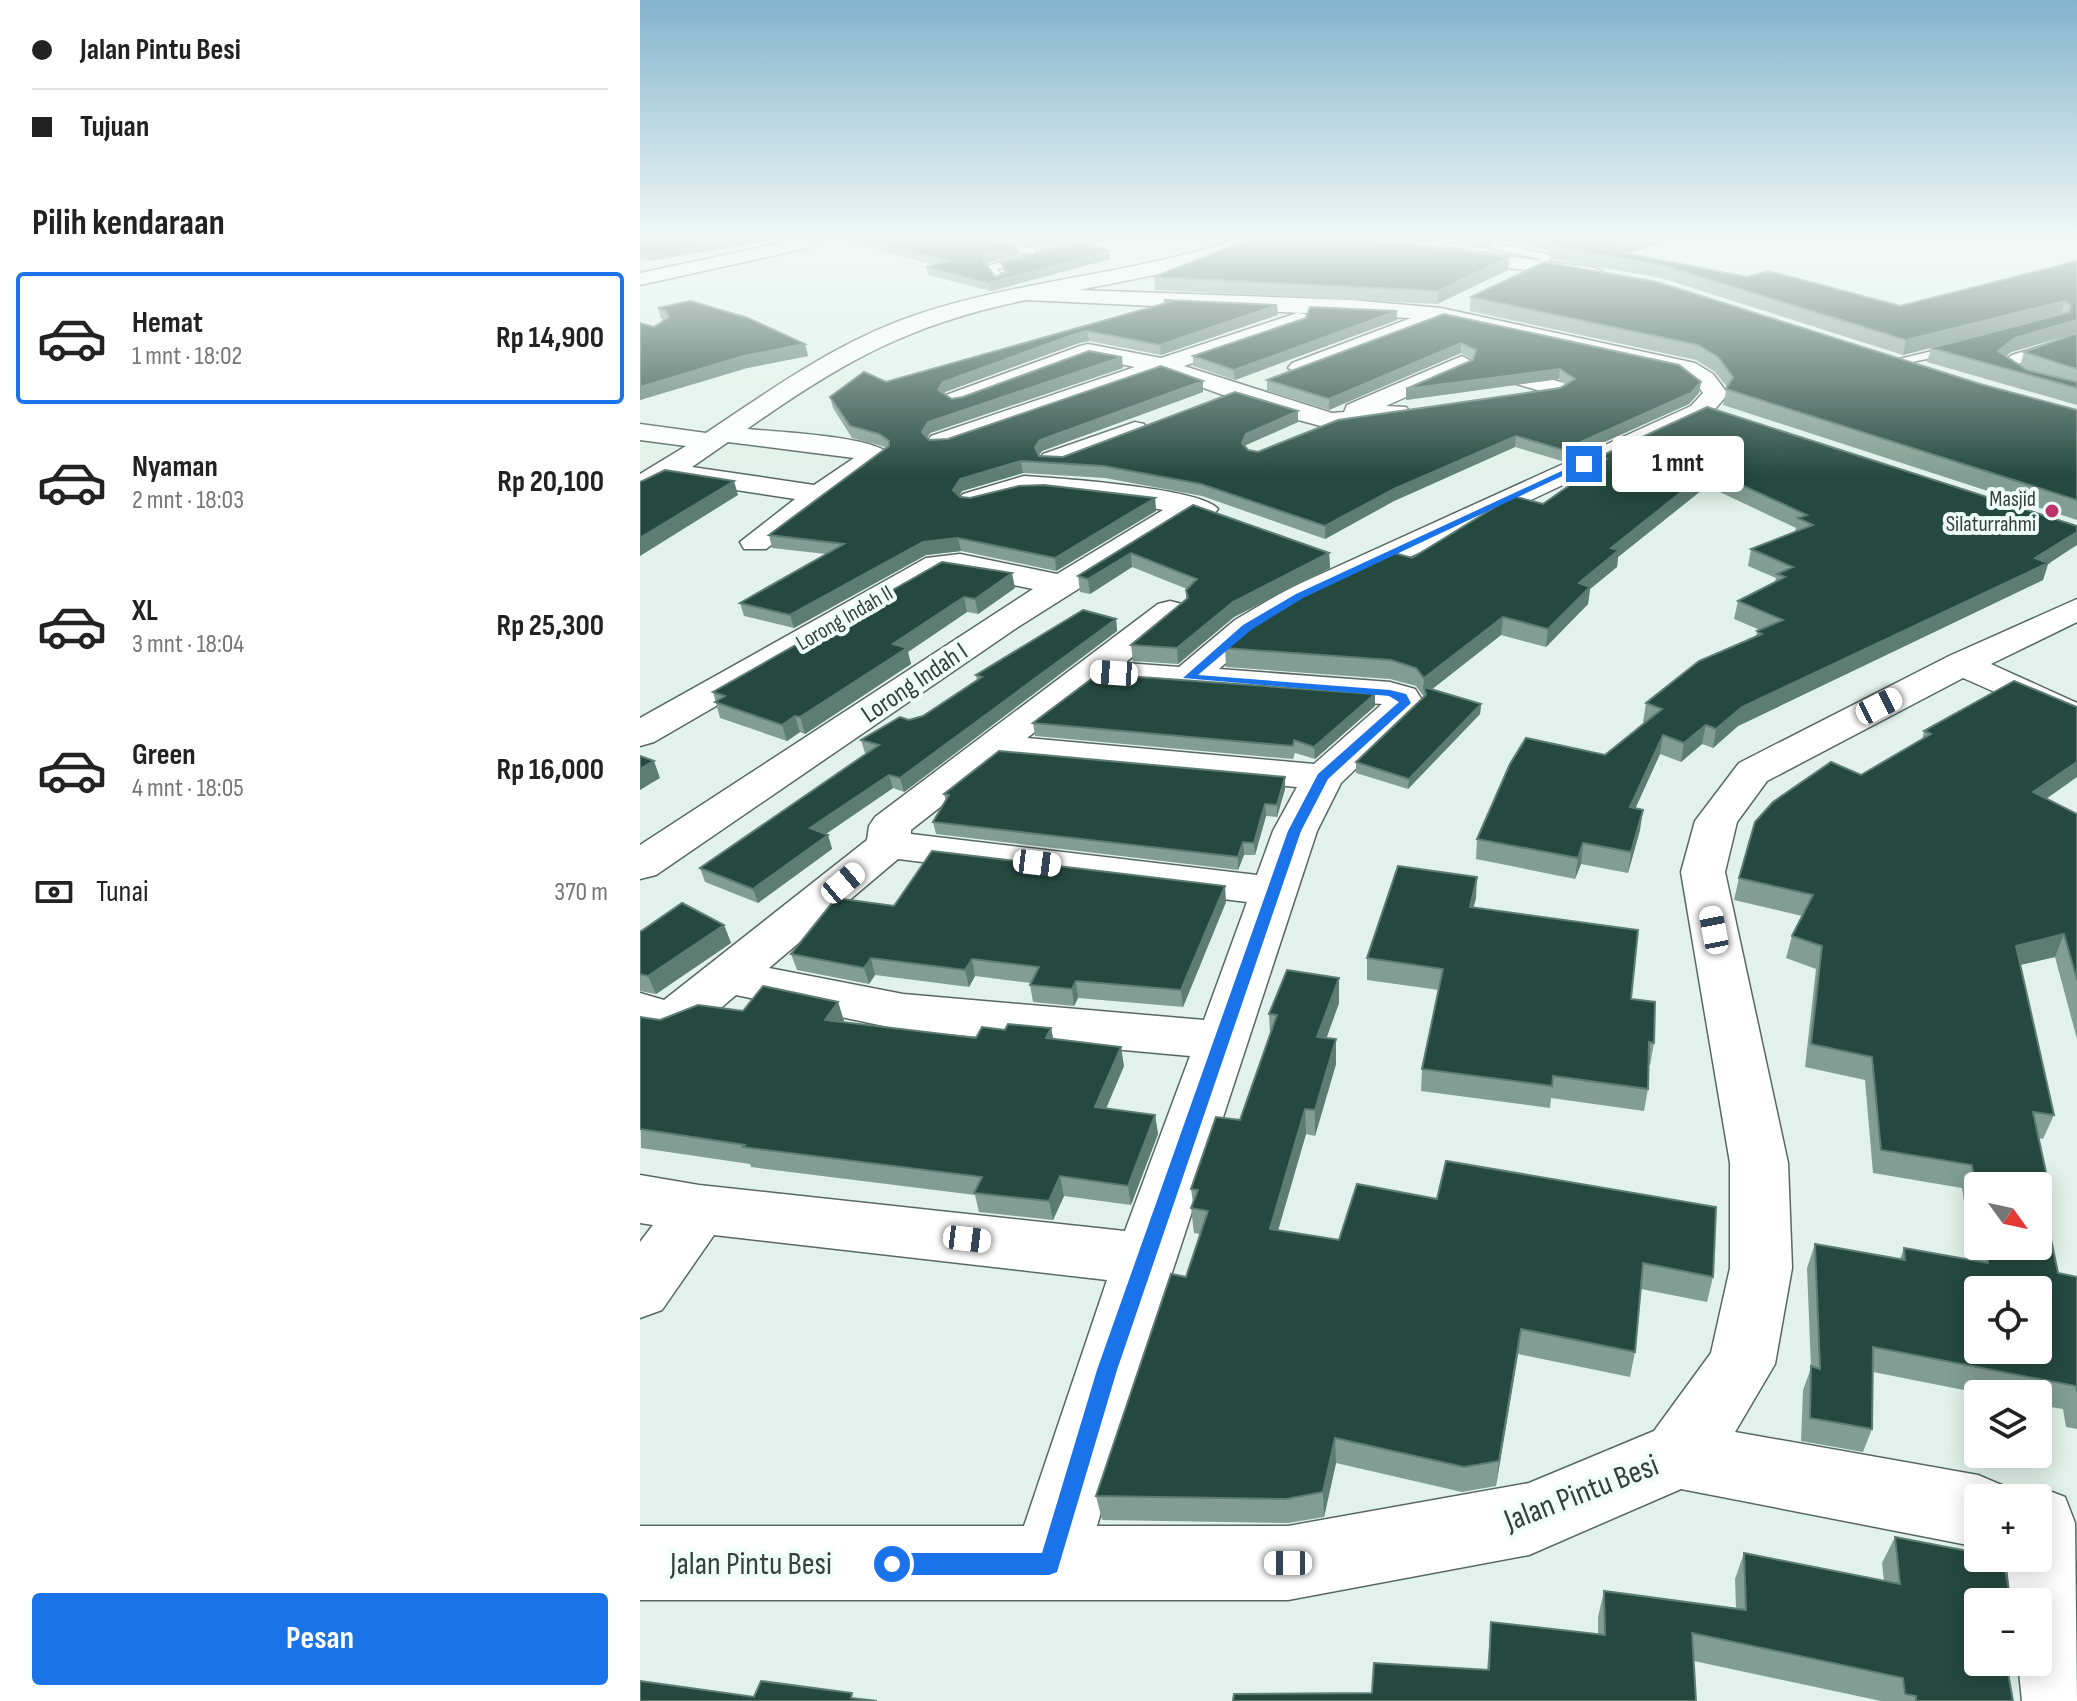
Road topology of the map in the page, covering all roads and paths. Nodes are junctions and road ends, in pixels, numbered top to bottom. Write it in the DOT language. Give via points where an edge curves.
graph roads {
  1 [pos="930,317"];
  2 [pos="1432,317"];
  3 [pos="1456,317"];
  4 [pos="1297,319"];
  5 [pos="1176,335"];
  6 [pos="2077,339"];
  7 [pos="1375,340"];
  8 [pos="1221,345"];
  9 [pos="1973,345"];
  10 [pos="1885,359"];
  11 [pos="1462,363"];
  12 [pos="1160,365"];
  13 [pos="1932,375"];
  14 [pos="1237,393"];
  15 [pos="2077,393"];
  16 [pos="1506,398"];
  17 [pos="1195,408"];
  18 [pos="1427,409"];
  19 [pos="1702,409"];
  20 [pos="1009,417"];
  21 [pos="1732,419"];
  22 [pos="1332,421"];
  23 [pos="1152,424"];
  24 [pos="640,432"];
  25 [pos="717,438"];
  26 [pos="1288,440"];
  27 [pos="940,442"];
  28 [pos="1053,460"];
  29 [pos="667,472"];
  30 [pos="640,486"];
  31 [pos="817,496"];
  32 [pos="973,500"];
  33 [pos="1191,505"];
  34 [pos="1233,520"];
  35 [pos="755,542"];
  36 [pos="1329,554"];
  37 [pos="1368,567"];
  38 [pos="1063,585"];
  39 [pos="2077,609"];
  40 [pos="1170,611"];
  41 [pos="1962,664"];
  42 [pos="1090,671"];
  43 [pos="1188,678"];
  44 [pos="2077,717"];
  45 [pos="640,734"];
  46 [pos="990,747"];
  47 [pos="1323,777"];
  48 [pos="889,845"];
  49 [pos="640,865"];
  50 [pos="1274,891"];
  51 [pos="729,977"];
  52 [pos="640,1011"];
  53 [pos="1224,1040"];
  54 [pos="640,1199"];
  55 [pos="699,1209"];
  56 [pos="1146,1259"];
  57 [pos="640,1291"];
  58 [pos="1679,1455"];
  59 [pos="1964,1507"];
  60 [pos="640,1563"];
  61 [pos="1049,1564"];
  62 [pos="2041,1572"];
  63 [pos="2062,1701"];
  1 -- 25 [label="main road" via="876,337"];
  2 -- 7 [label="main road"];
  3 -- 19 [label="main road" via="1687,368 1716,394"];
  4 -- 8 [label="main road"];
  5 -- 8 [label="main road"];
  6 -- 15 [label="lane" via="2003,366 2021,382"];
  7 -- 11 [label="main road"];
  7 -- 14 [label="main road"];
  8 -- 12 [label="main road"];
  9 -- 10 [label="lane"];
  10 -- 13 [label="main road"];
  11 -- 16 [label="main road" via="1559,389"];
  11 -- 22 [label="main road"];
  12 -- 14 [label="main road"];
  12 -- 20 [label="main road"];
  12 -- 20 [label="main road" via="1088,351 955,400"];
  14 -- 17 [label="main road"];
  14 -- 22 [label="main road"];
  18 -- 22 [label="main road"];
  19 -- 21 [label="main road"];
  19 -- 37 [label="main road"];
  20 -- 27 [label="main road"];
  22 -- 26 [label="main road"];
  23 -- 28 [label="main road"];
  24 -- 25 [label="main road"];
  25 -- 29 [label="main road"];
  25 -- 31 [label="main road" via="876,455"];
  29 -- 30 [label="main road"];
  29 -- 31 [label="main road"];
  31 -- 35 [label="main road"];
  32 -- 33 [label="main road" via="1024,485 1105,490"];
  33 -- 34 [label="main road"];
  33 -- 38 [label="main road, Lorong Indah I"];
  36 -- 37 [label="main road"];
  37 -- 43 [label="main road" via="1275,610"];
  38 -- 45 [label="main road, Lorong Indah II" via="960,564 937,565"];
  38 -- 49 [label="main road, Lorong Indah I"];
  39 -- 41 [label="main road, Jalan Pintu Besi"];
  40 -- 42 [label="main road"];
  41 -- 44 [label="main road"];
  41 -- 58 [label="main road, Jalan Pintu Besi" via="1753,772 1716,821 1703,872 1759,1163 1761,1268 1742,1364"];
  42 -- 43 [label="main road"];
  42 -- 46 [label="main road"];
  43 -- 47 [label="main road" via="1402,697 1405,703"];
  46 -- 47 [label="main road"];
  46 -- 48 [label="main road" via="890,826"];
  47 -- 50 [label="main road" via="1295,831"];
  48 -- 50 [label="main road"];
  48 -- 51 [label="main road"];
  50 -- 53 [label="main road"];
  51 -- 52 [label="main road" via="673,1019 662,1021"];
  51 -- 53 [label="main road" via="903,1012"];
  53 -- 56 [label="main road"];
  54 -- 55 [label="main road"];
  55 -- 56 [label="main road"];
  55 -- 57 [label="main road"];
  56 -- 61 [label="main road"];
  58 -- 59 [label="main road"];
  58 -- 61 [label="main road, Jalan Pintu Besi" via="1529,1519 1288,1563"];
  60 -- 61 [label="main road, Jalan Pintu Besi"];
  62 -- 63 [label="main road"];
}
